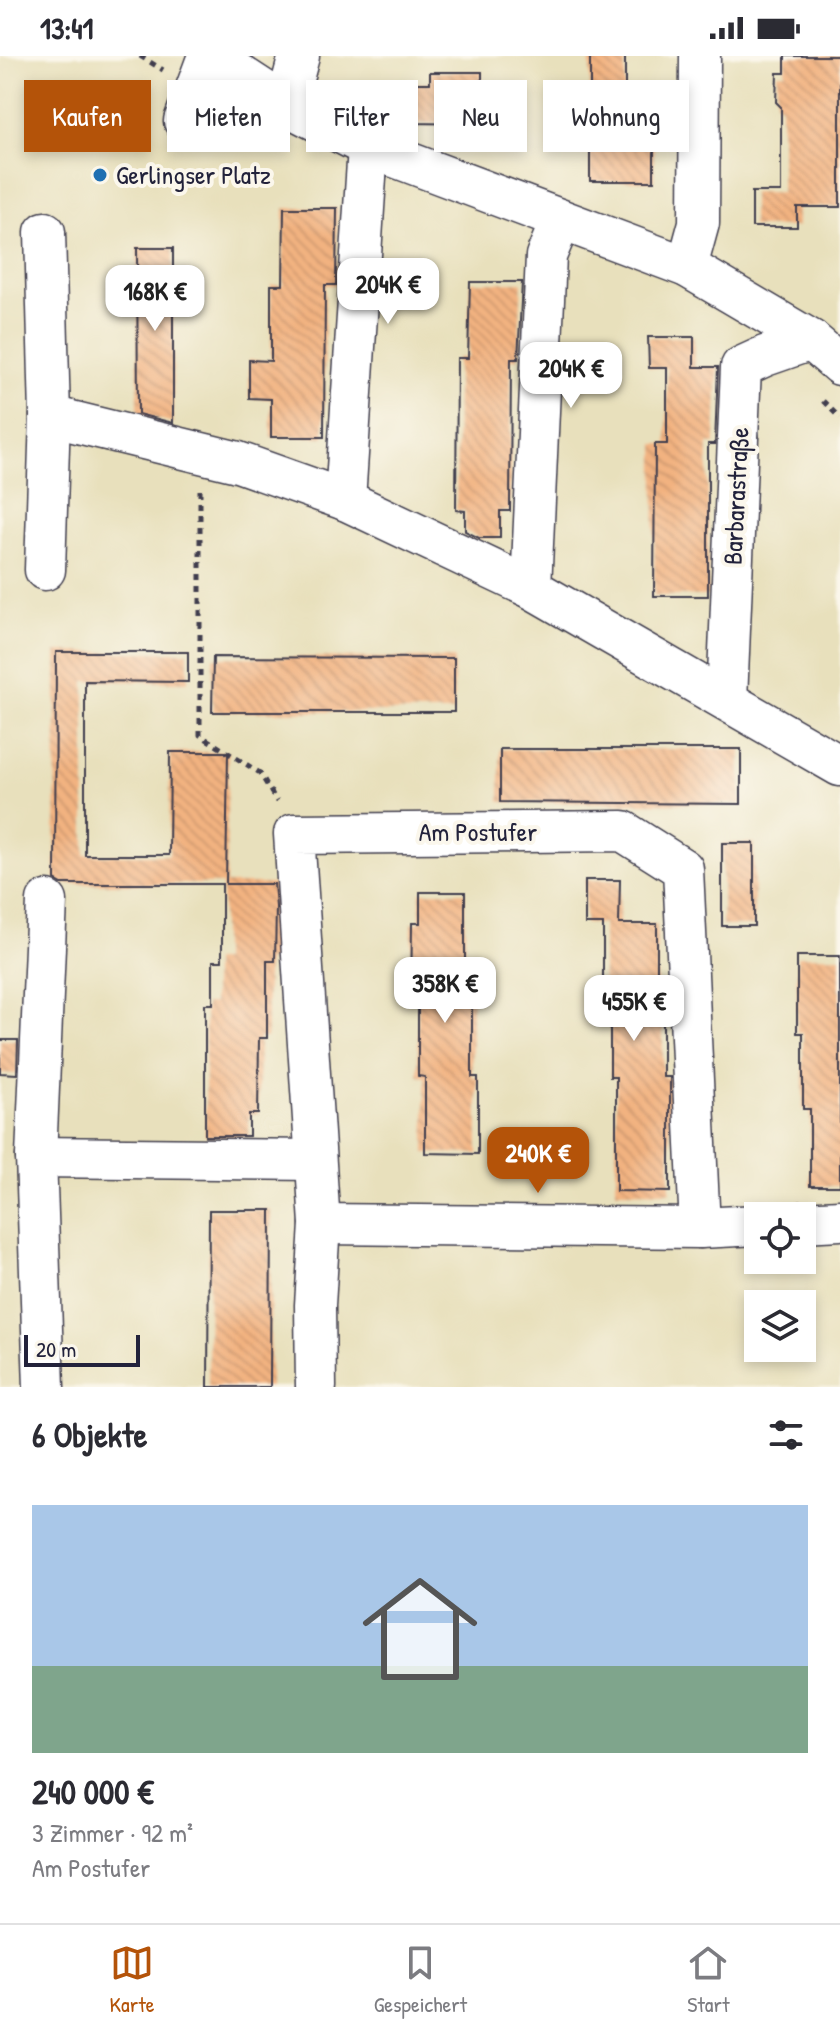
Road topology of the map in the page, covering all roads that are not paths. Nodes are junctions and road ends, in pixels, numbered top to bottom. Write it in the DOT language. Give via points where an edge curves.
graph roads {
  1 [pos="210,56"];
  2 [pos="299,56"];
  3 [pos="700,56"];
  4 [pos="200,80"];
  5 [pos="247,80"];
  6 [pos="290,90"];
  7 [pos="368,152"];
  8 [pos="381,152"];
  9 [pos="561,220"];
  10 [pos="45,232"];
  11 [pos="687,267"];
  12 [pos="825,353"];
  13 [pos="50,416"];
  14 [pos="345,500"];
  15 [pos="45,570"];
  16 [pos="531,588"];
  17 [pos="727,700"];
  18 [pos="840,766"];
  19 [pos="47,901"];
  20 [pos="36,1157"];
  21 [pos="314,1160"];
  22 [pos="840,1220"];
  23 [pos="816,1221"];
  24 [pos="320,1224"];
  25 [pos="744,1226"];
  26 [pos="700,1228"];
  27 [pos="44,1387"];
  28 [pos="316,1387"];
  1 -- 4 [label="street"];
  1 -- 5 [label="street, Barbarastraße"];
  2 -- 6 [label="street"];
  3 -- 11 [label="street" via="699,223"];
  7 -- 14 [label="street"];
  8 -- 9 [label="street, Barbarastraße"];
  9 -- 11 [label="street, Barbarastraße"];
  9 -- 16 [label="street" via="546,256"];
  10 -- 13 [label="street"];
  11 -- 12 [label="street, Barbarastraße"];
  12 -- 17 [label="street, Barbarastraße" via="741,367"];
  13 -- 14 [label="street" via="238,462"];
  13 -- 15 [label="street"];
  14 -- 16 [label="street"];
  16 -- 17 [label="street"];
  17 -- 18 [label="street"];
  19 -- 20 [label="street"];
  20 -- 21 [label="street"];
  20 -- 27 [label="street"];
  21 -- 24 [label="street"];
  21 -- 26 [label="street, Am Postufer" via="294,834 623,831 683,869"];
  22 -- 23 [label="street"];
  24 -- 26 [label="street"];
  24 -- 28 [label="street"];
  25 -- 26 [label="street"];
}
